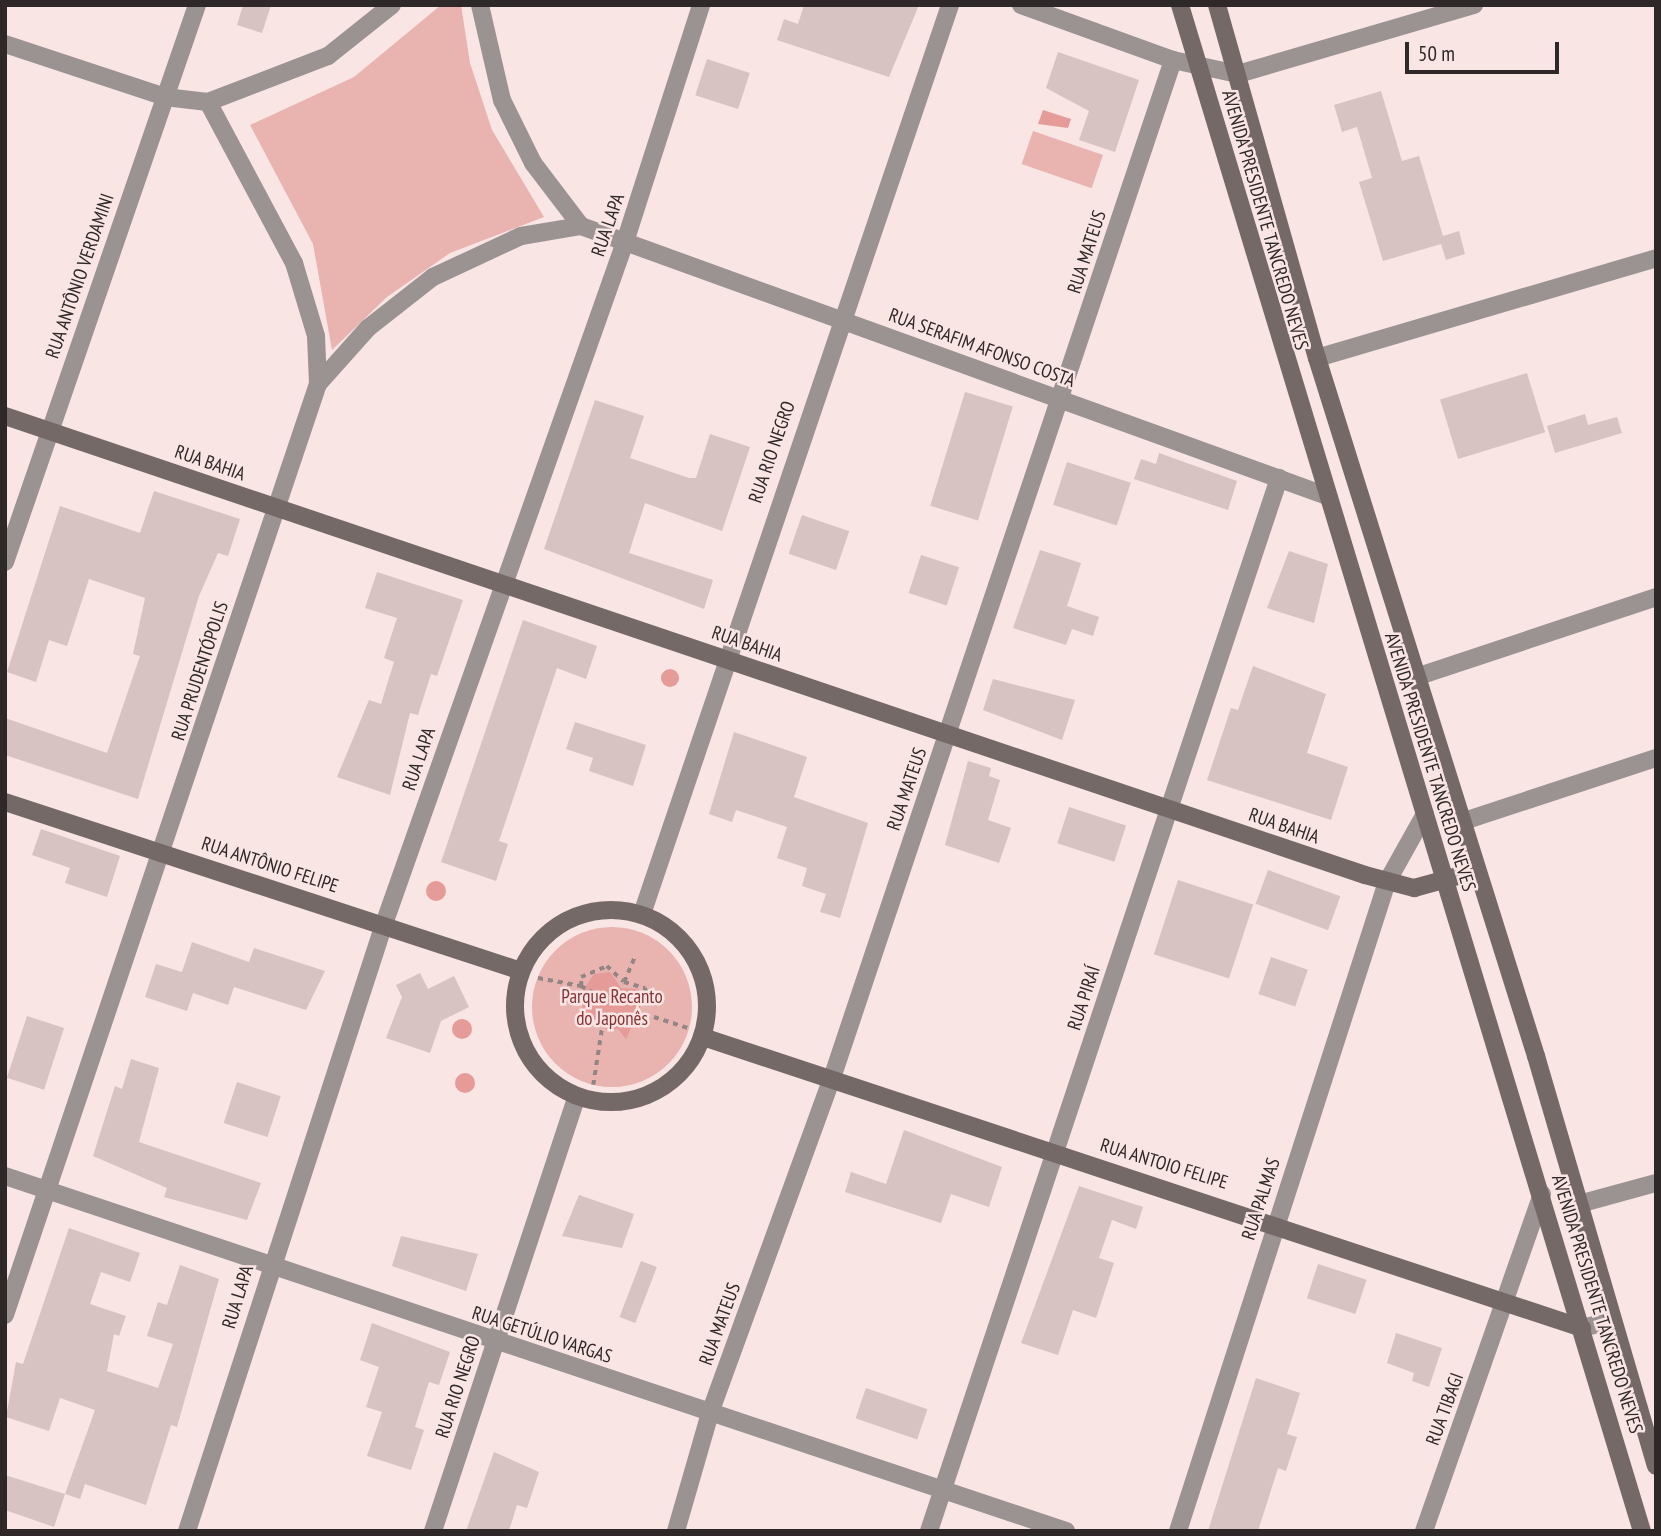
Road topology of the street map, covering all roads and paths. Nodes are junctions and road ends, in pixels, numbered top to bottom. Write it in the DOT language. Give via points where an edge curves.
graph roads {
  1 [pos="197,5"];
  2 [pos="392,5"];
  3 [pos="480,5"];
  4 [pos="701,5"];
  5 [pos="950,5"];
  6 [pos="1021,5"];
  7 [pos="1180,5"];
  8 [pos="1217,5"];
  9 [pos="1474,5"];
  10 [pos="5,44"];
  11 [pos="1172,60"];
  12 [pos="1198,67"];
  13 [pos="1238,74"];
  14 [pos="165,97"];
  15 [pos="208,102"];
  16 [pos="581,226"];
  17 [pos="625,242"];
  18 [pos="1656,258"];
  19 [pos="840,317"];
  20 [pos="1317,358"];
  21 [pos="318,384"];
  22 [pos="1061,399"];
  23 [pos="5,416"];
  24 [pos="48,430"];
  25 [pos="1279,478"];
  26 [pos="1324,495"];
  27 [pos="276,507"];
  28 [pos="5,562"];
  29 [pos="501,583"];
  30 [pos="1656,597"];
  31 [pos="724,659"];
  32 [pos="1416,677"];
  33 [pos="948,734"];
  34 [pos="1656,758"];
  35 [pos="5,802"];
  36 [pos="1169,809"];
  37 [pos="1425,814"];
  38 [pos="1461,822"];
  39 [pos="163,853"];
  40 [pos="1476,871"];
  41 [pos="1445,880"];
  42 [pos="1387,882"];
  43 [pos="642,915"];
  44 [pos="384,924"];
  45 [pos="634,958"];
  46 [pos="529,974"];
  47 [pos="624,982"];
  48 [pos="581,986"];
  49 [pos="605,999"];
  50 [pos="651,1006"];
  51 [pos="654,1017"];
  52 [pos="602,1027"];
  53 [pos="696,1032"];
  54 [pos="831,1082"];
  55 [pos="593,1085"];
  56 [pos="577,1096"];
  57 [pos="1055,1153"];
  58 [pos="5,1176"];
  59 [pos="1656,1183"];
  60 [pos="44,1189"];
  61 [pos="1542,1194"];
  62 [pos="1579,1204"];
  63 [pos="1275,1223"];
  64 [pos="269,1268"];
  65 [pos="1506,1302"];
  66 [pos="5,1315"];
  67 [pos="1611,1321"];
  68 [pos="1583,1328"];
  69 [pos="495,1342"];
  70 [pos="710,1413"];
  71 [pos="1656,1466"];
  72 [pos="943,1490"];
  73 [pos="187,1531"];
  74 [pos="433,1531"];
  75 [pos="676,1531"];
  76 [pos="929,1531"];
  77 [pos="1066,1531"];
  78 [pos="1178,1531"];
  79 [pos="1424,1531"];
  80 [pos="1642,1531"];
  1 -- 14 [label="street, RUA ANTÔNIO VERDAMINI"];
  2 -- 15 [label="street" via="328,56"];
  3 -- 16 [label="street" via="502,100 533,163"];
  4 -- 17 [label="street, RUA LAPA"];
  5 -- 19 [label="street, RUA RIO NEGRO"];
  6 -- 11 [label="street"];
  7 -- 12 [label="street, AVENIDA PRESIDENTE TANCREDO NEVES"];
  8 -- 13 [label="street, AVENIDA PRESIDENTE TANCREDO NEVES"];
  9 -- 13 [label="street"];
  10 -- 14 [label="street"];
  11 -- 12 [label="street"];
  11 -- 22 [label="street, RUA MATEUS"];
  12 -- 13 [label="street"];
  12 -- 26 [label="street, AVENIDA PRESIDENTE TANCREDO NEVES"];
  13 -- 20 [label="street, AVENIDA PRESIDENTE TANCREDO NEVES"];
  14 -- 15 [label="street"];
  14 -- 24 [label="street, RUA ANTÔNIO VERDAMINI"];
  15 -- 21 [label="street" via="294,262 316,336"];
  16 -- 17 [label="street, RUA PRUDENTÓPOLIS"];
  16 -- 21 [label="street, RUA PRUDENTÓPOLIS" via="521,236 433,277 368,328"];
  17 -- 19 [label="street, RUA SERAFIM AFONSO COSTA"];
  17 -- 29 [label="street, RUA LAPA"];
  18 -- 20 [label="street"];
  19 -- 22 [label="street, RUA SERAFIM AFONSO COSTA"];
  19 -- 31 [label="street, RUA RIO NEGRO"];
  20 -- 32 [label="street, AVENIDA PRESIDENTE TANCREDO NEVES"];
  21 -- 27 [label="street, RUA PRUDENTÓPOLIS"];
  22 -- 25 [label="street, RUA SERAFIM AFONSO COSTA"];
  22 -- 33 [label="street, RUA MATEUS"];
  23 -- 24 [label="street, RUA BAHIA"];
  24 -- 27 [label="street, RUA BAHIA"];
  24 -- 28 [label="street, RUA ANTÔNIO VERDAMINI"];
  25 -- 26 [label="street, RUA SERAFIM AFONSO COSTA"];
  25 -- 36 [label="street, RUA PIRAÍ"];
  26 -- 37 [label="street, AVENIDA PRESIDENTE TANCREDO NEVES"];
  27 -- 29 [label="street, RUA BAHIA"];
  27 -- 39 [label="street, RUA PRUDENTÓPOLIS"];
  29 -- 31 [label="street, RUA BAHIA"];
  29 -- 44 [label="street, RUA LAPA"];
  30 -- 32 [label="street"];
  31 -- 33 [label="street, RUA BAHIA"];
  31 -- 43 [label="street, RUA RIO NEGRO"];
  32 -- 38 [label="street, AVENIDA PRESIDENTE TANCREDO NEVES"];
  33 -- 36 [label="street, RUA BAHIA"];
  33 -- 54 [label="street, RUA MATEUS"];
  34 -- 38 [label="street"];
  35 -- 39 [label="street, RUA ANTÔNIO FELIPE"];
  36 -- 42 [label="street, RUA BAHIA"];
  36 -- 57 [label="street, RUA PIRAÍ"];
  37 -- 41 [label="street, AVENIDA PRESIDENTE TANCREDO NEVES"];
  37 -- 42 [label="street, RUA PALMAS"];
  38 -- 40 [label="street, AVENIDA PRESIDENTE TANCREDO NEVES"];
  39 -- 44 [label="street, RUA ANTÔNIO FELIPE"];
  39 -- 60 [label="street, RUA PRUDENTÓPOLIS"];
  40 -- 41 [label="street, RUA BAHIA"];
  40 -- 62 [label="street, AVENIDA PRESIDENTE TANCREDO NEVES"];
  41 -- 42 [label="street, RUA BAHIA" via="1414,888"];
  41 -- 61 [label="street, AVENIDA PRESIDENTE TANCREDO NEVES"];
  42 -- 63 [label="street, RUA PALMAS"];
  43 -- 46 [label="street" via="584,913 550,932"];
  43 -- 53 [label="street" via="668,928 704,977"];
  44 -- 46 [label="street, RUA ANTÔNIO FELIPE"];
  44 -- 64 [label="street, RUA LAPA"];
  45 -- 47 [label="path"];
  46 -- 48 [label="path"];
  46 -- 56 [label="street" via="514,1000 526,1049 550,1081"];
  47 -- 48 [label="path" via="607,966 581,977"];
  47 -- 50 [label="path" via="645,988"];
  48 -- 49 [label="path"];
  51 -- 53 [label="path"];
  52 -- 55 [label="path"];
  53 -- 54 [label="street, RUA ANTOIO FELIPE"];
  53 -- 56 [label="street" via="689,1064 648,1095 607,1103"];
  54 -- 57 [label="street, RUA ANTOIO FELIPE"];
  54 -- 70 [label="street, RUA MATEUS"];
  56 -- 69 [label="street, RUA RIO NEGRO"];
  57 -- 63 [label="street, RUA ANTOIO FELIPE"];
  57 -- 72 [label="street, RUA PIRAÍ"];
  58 -- 60 [label="street, RUA GETÚLIO VARGAS"];
  59 -- 62 [label="street"];
  60 -- 64 [label="street, RUA GETÚLIO VARGAS"];
  60 -- 66 [label="street, RUA PRUDENTÓPOLIS"];
  61 -- 65 [label="street, RUA TIBAGI"];
  61 -- 68 [label="street, AVENIDA PRESIDENTE TANCREDO NEVES"];
  62 -- 67 [label="street, AVENIDA PRESIDENTE TANCREDO NEVES"];
  63 -- 65 [label="street, RUA ANTOIO FELIPE"];
  63 -- 78 [label="street, RUA PALMAS"];
  64 -- 69 [label="street, RUA GETÚLIO VARGAS"];
  64 -- 73 [label="street, RUA LAPA"];
  65 -- 68 [label="street, RUA ANTOIO FELIPE"];
  65 -- 79 [label="street, RUA TIBAGI"];
  67 -- 68 [label="street"];
  67 -- 71 [label="street, AVENIDA PRESIDENTE TANCREDO NEVES"];
  68 -- 80 [label="street, AVENIDA PRESIDENTE TANCREDO NEVES"];
  69 -- 70 [label="street, RUA GETÚLIO VARGAS"];
  69 -- 74 [label="street, RUA RIO NEGRO"];
  70 -- 72 [label="street, RUA GETÚLIO VARGAS"];
  70 -- 75 [label="street, RUA MATEUS"];
  72 -- 76 [label="street, RUA PIRAÍ"];
  72 -- 77 [label="street, RUA GETÚLIO VARGAS"];
}
